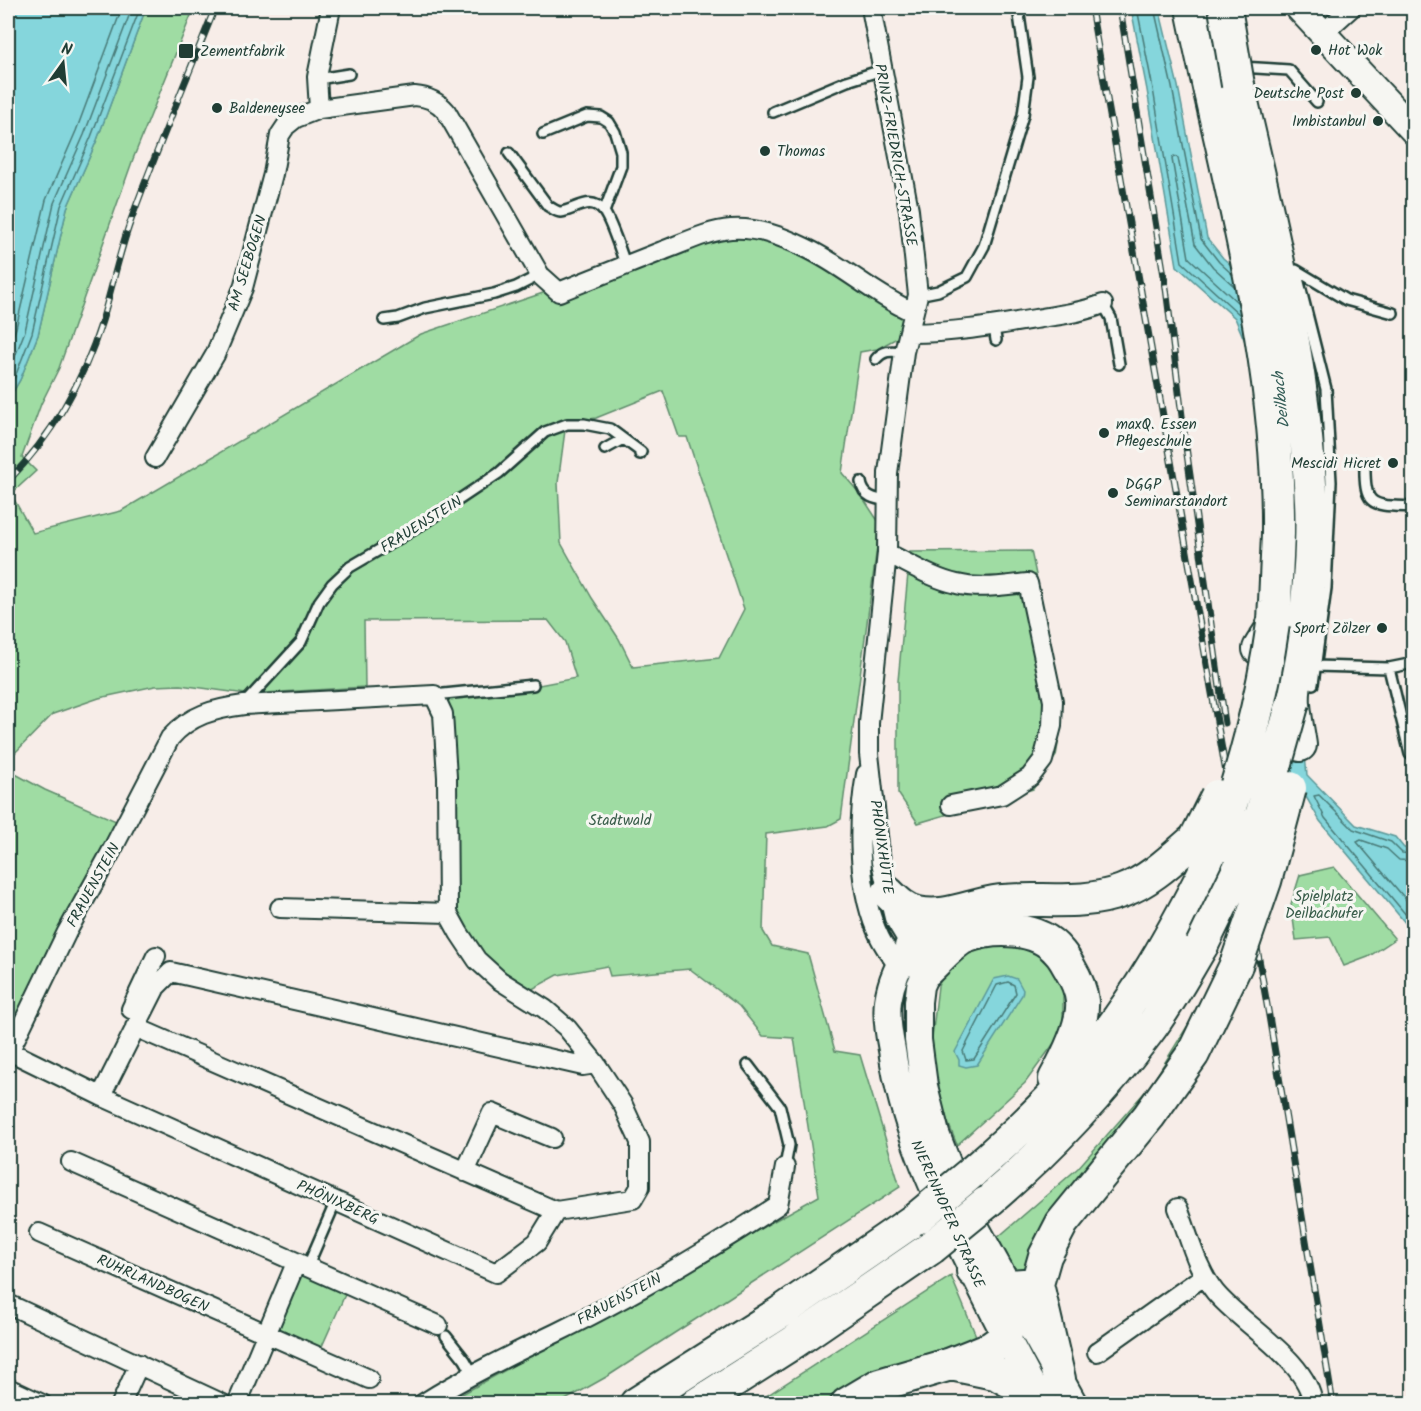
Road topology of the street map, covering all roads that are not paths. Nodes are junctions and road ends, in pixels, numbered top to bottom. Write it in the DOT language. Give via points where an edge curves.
graph roads {
  1 [pos="331,8"];
  2 [pos="872,8"];
  3 [pos="1018,8"];
  4 [pos="1192,8"];
  5 [pos="1225,8"];
  6 [pos="1299,8"];
  7 [pos="1351,8"];
  8 [pos="1322,34"];
  9 [pos="1224,66"];
  10 [pos="882,70"];
  11 [pos="349,74"];
  12 [pos="317,77"];
  13 [pos="1317,102"];
  14 [pos="319,110"];
  15 [pos="773,112"];
  16 [pos="1413,131"];
  17 [pos="543,134"];
  18 [pos="509,153"];
  19 [pos="604,212"];
  20 [pos="626,266"];
  21 [pos="540,275"];
  22 [pos="915,304"];
  23 [pos="1102,304"];
  24 [pos="1393,313"];
  25 [pos="384,320"];
  26 [pos="910,333"];
  27 [pos="904,352"];
  28 [pos="876,359"];
  29 [pos="1119,364"];
  30 [pos="623,439"];
  31 [pos="605,449"];
  32 [pos="640,453"];
  33 [pos="155,458"];
  34 [pos="1365,463"];
  35 [pos="861,482"];
  36 [pos="888,501"];
  37 [pos="1413,507"];
  38 [pos="887,553"];
  39 [pos="1413,663"];
  40 [pos="1316,666"];
  41 [pos="1389,668"];
  42 [pos="533,685"];
  43 [pos="1303,693"];
  44 [pos="434,695"];
  45 [pos="244,705"];
  46 [pos="869,754"];
  47 [pos="1410,754"];
  48 [pos="951,805"];
  49 [pos="1206,843"];
  50 [pos="888,893"];
  51 [pos="280,908"];
  52 [pos="953,912"];
  53 [pos="448,913"];
  54 [pos="156,956"];
  55 [pos="912,961"];
  56 [pos="135,1027"];
  57 [pos="13,1030"];
  58 [pos="8,1053"];
  59 [pos="596,1064"];
  60 [pos="748,1065"];
  61 [pos="96,1094"];
  62 [pos="1030,1121"];
  63 [pos="552,1138"];
  64 [pos="71,1162"];
  65 [pos="785,1167"];
  66 [pos="465,1172"];
  67 [pos="336,1201"];
  68 [pos="1178,1208"];
  69 [pos="556,1211"];
  70 [pos="39,1233"];
  71 [pos="302,1265"];
  72 [pos="973,1271"];
  73 [pos="1204,1276"];
  74 [pos="1020,1289"];
  75 [pos="8,1304"];
  76 [pos="442,1331"];
  77 [pos="266,1333"];
  78 [pos="1005,1338"];
  79 [pos="1097,1352"];
  80 [pos="139,1364"];
  81 [pos="951,1364"];
  82 [pos="473,1374"];
  83 [pos="369,1379"];
  84 [pos="8,1388"];
  85 [pos="1053,1396"];
  86 [pos="42,1404"];
  87 [pos="121,1404"];
  88 [pos="223,1404"];
  89 [pos="237,1404"];
  90 [pos="422,1404"];
  91 [pos="636,1404"];
  92 [pos="697,1404"];
  93 [pos="847,1404"];
  94 [pos="1313,1404"];
  1 -- 12 [label="street"];
  2 -- 10 [label="street, PRINZ-FRIEDRICH-STRASSE"];
  3 -- 22 [label="lane" via="1028,77 1023,115 984,246 967,277"];
  4 -- 49 [label="highway, bridge" via="1250,269 1265,366 1278,504 1273,624 1255,657"];
  5 -- 43 [label="highway, bridge" via="1238,85 1281,265 1307,442 1311,504"];
  6 -- 8 [label="main road"];
  7 -- 8 [label="street"];
  8 -- 16 [label="main road"];
  9 -- 13 [label="lane" via="1289,70"];
  10 -- 15 [label="lane"];
  10 -- 22 [label="street, PRINZ-FRIEDRICH-STRASSE" via="909,210"];
  11 -- 12 [label="lane"];
  12 -- 14 [label="street"];
  14 -- 21 [label="street, AM SEEBOGEN" via="415,96 439,104"];
  14 -- 33 [label="street, AM SEEBOGEN" via="296,118 280,135 243,288 215,355"];
  17 -- 19 [label="lane" via="587,116 609,122 618,142 621,166"];
  18 -- 19 [label="lane" via="548,206 556,211 593,204"];
  19 -- 20 [label="lane"];
  20 -- 21 [label="street, AM SEEBOGEN" via="559,292"];
  20 -- 22 [label="street" via="705,234 756,230 806,248 870,289"];
  21 -- 25 [label="lane" via="494,294"];
  22 -- 26 [label="street, PHÖNIXHÜTTE"];
  23 -- 26 [label="street" via="995,333"];
  23 -- 29 [label="lane" via="1111,318"];
  24 -- 40 [label="lane" via="1346,300 1296,270 1326,389 1331,483 1326,588"];
  26 -- 27 [label="street, PHÖNIXHÜTTE"];
  27 -- 28 [label="lane" via="888,351"];
  27 -- 36 [label="street, PHÖNIXHÜTTE"];
  30 -- 31 [label="lane"];
  30 -- 32 [label="lane, FRAUENSTEIN"];
  30 -- 45 [label="lane, FRAUENSTEIN" via="610,429 584,424 567,424 545,432 499,473 350,567 319,602 301,642"];
  34 -- 37 [label="lane" via="1365,489 1372,502"];
  35 -- 36 [label="lane" via="866,495"];
  36 -- 38 [label="street, PHÖNIXHÜTTE"];
  38 -- 46 [label="street, PHÖNIXHÜTTE" via="868,723"];
  38 -- 48 [label="street" via="958,585 1028,583 1053,701 1052,726 1043,760 1030,777 1002,795"];
  39 -- 41 [label="lane"];
  40 -- 41 [label="lane"];
  40 -- 43 [label="lane"];
  41 -- 47 [label="lane"];
  42 -- 44 [label="lane, FRAUENSTEIN"];
  43 -- 74 [label="highway, bridge" via="1300,745 1291,783 1265,881 1236,965 1193,1054 1149,1116 1062,1223 1045,1256"];
  43 -- 92 [label="highway, bridge" via="1262,813 1202,945 1147,1033 1101,1089 1044,1151 931,1248"];
  44 -- 45 [label="street, FRAUENSTEIN"];
  44 -- 53 [label="street" via="443,714"];
  45 -- 57 [label="street, FRAUENSTEIN" via="194,717 170,738"];
  46 -- 50 [label="street, PHÖNIXHÜTTE"];
  46 -- 55 [label="street, PHÖNIXHÜTTE" via="860,807 862,871 868,902 880,938"];
  49 -- 52 [label="highway" via="1121,891 1061,901 995,902"];
  49 -- 62 [label="highway" via="1182,917 1153,967 1075,1073"];
  50 -- 52 [label="highway" via="903,907 917,913"];
  50 -- 55 [label="street, PHÖNIXHÜTTE"];
  51 -- 53 [label="street"];
  52 -- 55 [label="highway" via="924,931"];
  53 -- 59 [label="street" via="477,960 567,1028"];
  54 -- 61 [label="street"];
  55 -- 62 [label="highway" via="988,930 1014,930 1040,937 1058,950 1075,976 1082,1003 1078,1029"];
  55 -- 72 [label="main road, NIERENHOFER STRASSE" via="888,1001 896,1083 941,1206"];
  55 -- 74 [label="main road, NIERENHOFER STRASSE" via="920,986 918,1040 924,1086 936,1134 964,1206"];
  56 -- 59 [label="street" via="156,987 171,972 583,1066"];
  56 -- 61 [label="street"];
  56 -- 66 [label="street"];
  57 -- 58 [label="street, FRAUENSTEIN"];
  58 -- 61 [label="street, PHÖNIXBERG"];
  59 -- 69 [label="street" via="623,1105 640,1142 640,1188 633,1199"];
  60 -- 65 [label="lane" via="780,1107 789,1145"];
  61 -- 67 [label="street, PHÖNIXBERG"];
  62 -- 91 [label="highway, bridge" via="917,1218 791,1305"];
  63 -- 66 [label="street" via="492,1113"];
  64 -- 71 [label="street"];
  65 -- 82 [label="street, FRAUENSTEIN" via="778,1206 674,1270"];
  66 -- 69 [label="street"];
  67 -- 69 [label="street, PHÖNIXBERG" via="496,1273 537,1242"];
  67 -- 71 [label="lane"];
  68 -- 73 [label="street"];
  70 -- 77 [label="street, RUHRLANDBOGEN"];
  71 -- 76 [label="street"];
  71 -- 77 [label="street"];
  72 -- 74 [label="highway"];
  72 -- 78 [label="main road, NIERENHOFER STRASSE"];
  73 -- 79 [label="street"];
  73 -- 94 [label="street" via="1229,1306 1299,1370"];
  74 -- 78 [label="highway"];
  74 -- 85 [label="highway"];
  75 -- 80 [label="street"];
  76 -- 82 [label="lane"];
  77 -- 83 [label="street, RUHRLANDBOGEN"];
  77 -- 89 [label="street"];
  78 -- 81 [label="highway"];
  78 -- 85 [label="main road, NIERENHOFER STRASSE"];
  80 -- 87 [label="street"];
  80 -- 88 [label="street"];
  81 -- 85 [label="highway" via="995,1373"];
  81 -- 93 [label="highway" via="879,1385"];
  82 -- 90 [label="street, FRAUENSTEIN"];
  84 -- 86 [label="street"];
}
